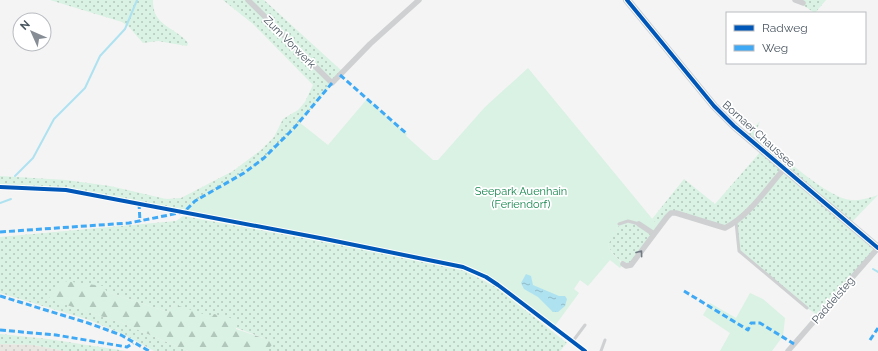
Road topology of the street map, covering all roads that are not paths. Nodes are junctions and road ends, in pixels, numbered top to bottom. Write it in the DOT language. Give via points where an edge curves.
graph roads {
  1 [pos="248,0"];
  2 [pos="419,0"];
  3 [pos="627,0"];
  4 [pos="795,0"];
  5 [pos="803,3"];
  6 [pos="784,169"];
  7 [pos="736,222"];
  8 [pos="619,224"];
  9 [pos="640,224"];
  10 [pos="654,234"];
  11 [pos="878,248"];
  12 [pos="623,264"];
  13 [pos="807,308"];
  14 [pos="585,325"];
  15 [pos="605,340"];
  16 [pos="573,341"];
  17 [pos="601,351"];
  18 [pos="788,351"];
  1 -- 2 [label="street, Zum Vorwerk" via="332,83"];
  3 -- 6 [label="street, Bornaer Chaussee" via="714,106"];
  4 -- 5 [label="street"];
  6 -- 7 [label="street"];
  6 -- 11 [label="street, Bornaer Chaussee"];
  7 -- 10 [label="street" via="725,228 671,213"];
  7 -- 13 [label="lane" via="739,251"];
  8 -- 9 [label="lane" via="628,221"];
  9 -- 10 [label="street"];
  12 -- 10 [label="street, one-way" via="631,265"];
  11 -- 18 [label="street, Paddelsteg"];
  14 -- 16 [label="lane"];
  15 -- 17 [label="lane"];
}
